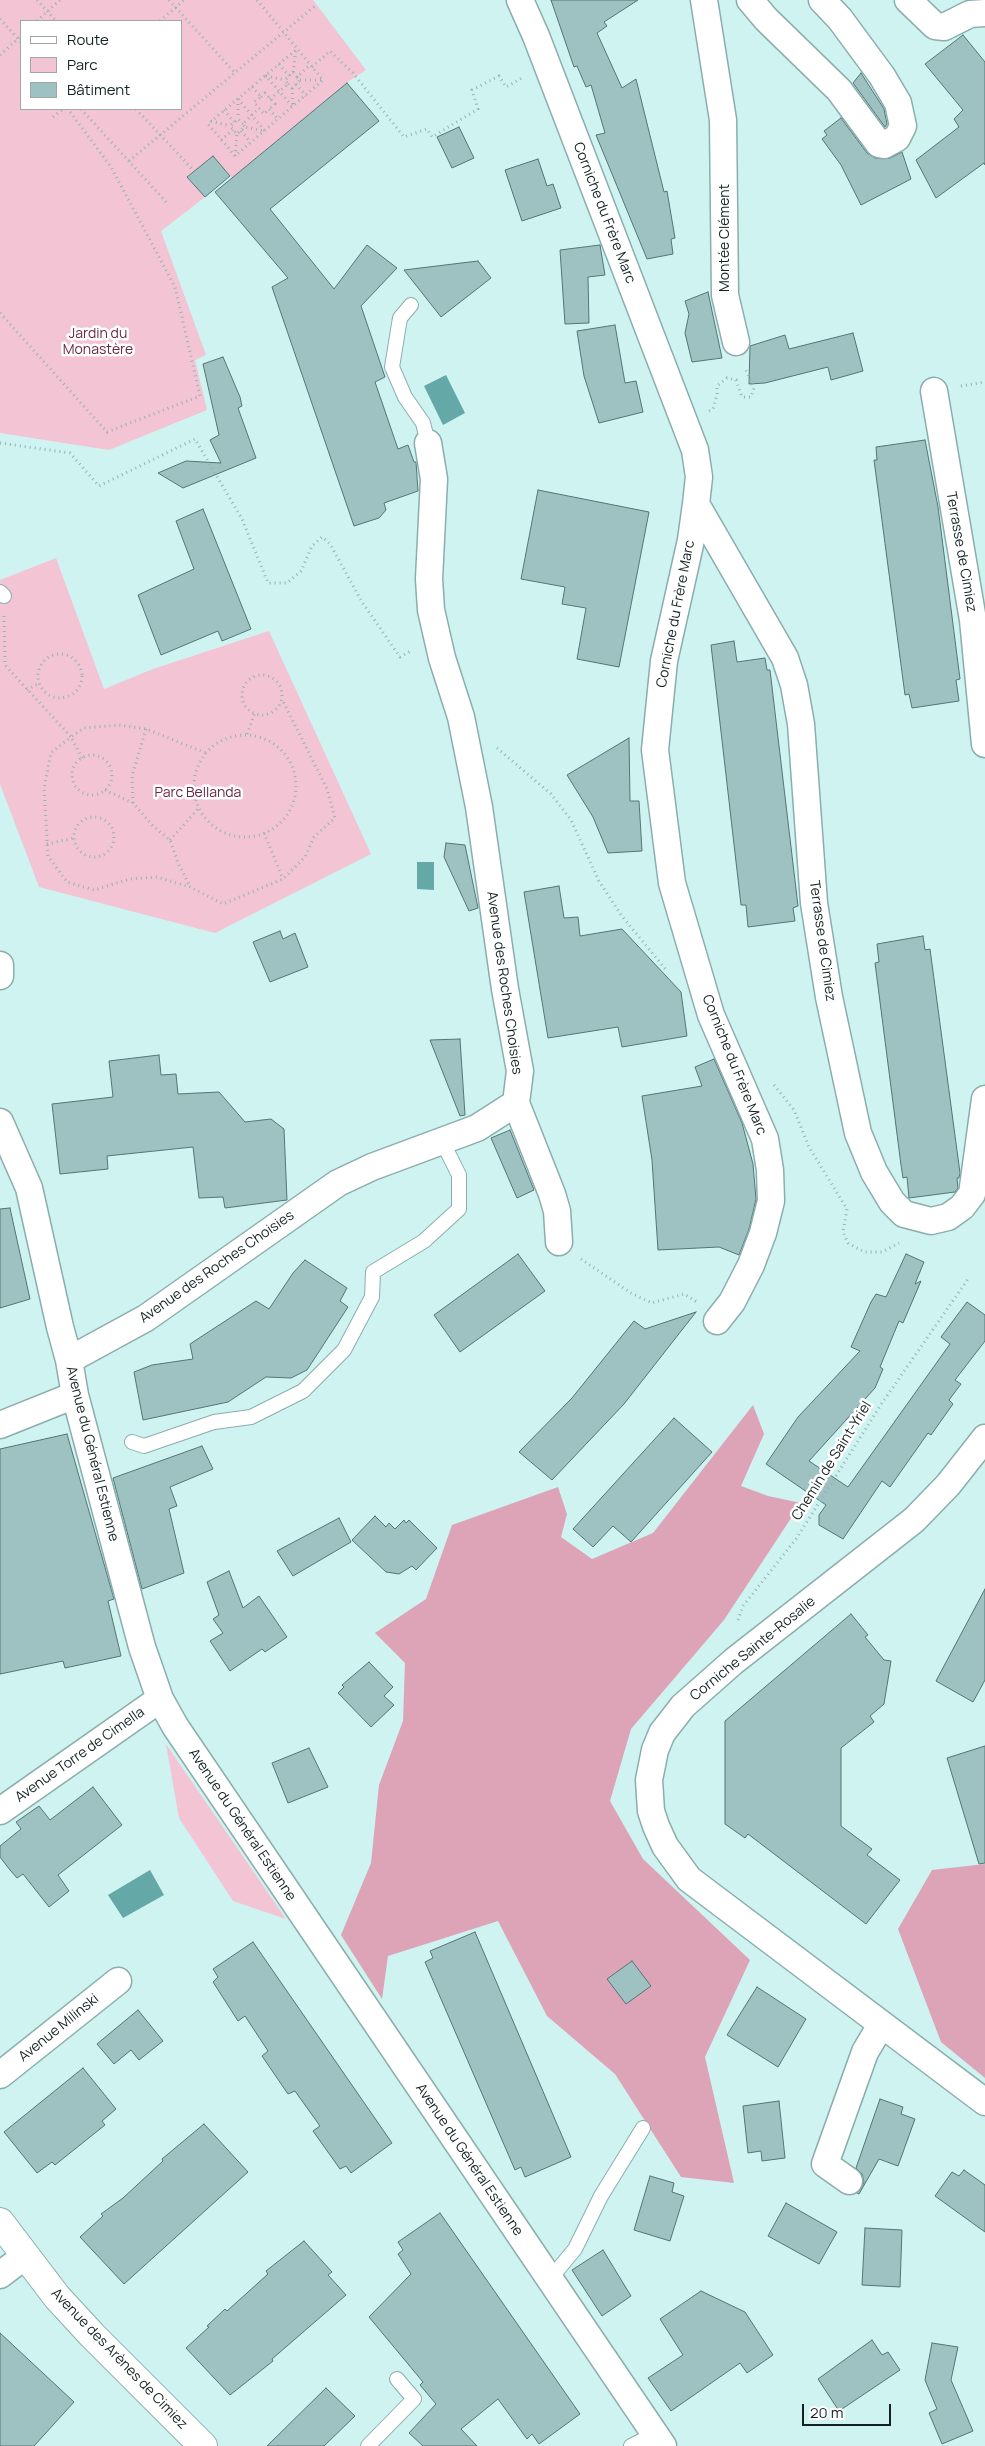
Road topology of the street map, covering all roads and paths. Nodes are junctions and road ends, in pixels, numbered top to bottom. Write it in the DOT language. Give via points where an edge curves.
graph roads {
  1 [pos="37,0"];
  2 [pos="60,0"];
  3 [pos="168,0"];
  4 [pos="184,0"];
  5 [pos="257,0"];
  6 [pos="520,0"];
  7 [pos="704,0"];
  8 [pos="750,0"];
  9 [pos="822,0"];
  10 [pos="908,0"];
  11 [pos="315,6"];
  12 [pos="176,8"];
  13 [pos="47,12"];
  14 [pos="985,13"];
  15 [pos="0,19"];
  16 [pos="38,20"];
  17 [pos="55,20"];
  18 [pos="161,20"];
  19 [pos="283,34"];
  20 [pos="20,37"];
  21 [pos="297,49"];
  22 [pos="0,55"];
  23 [pos="279,64"];
  24 [pos="311,66"];
  25 [pos="293,72"];
  26 [pos="530,72"];
  27 [pos="235,73"];
  28 [pos="265,75"];
  29 [pos="289,76"];
  30 [pos="297,76"];
  31 [pos="285,80"];
  32 [pos="300,80"];
  33 [pos="323,80"];
  34 [pos="288,84"];
  35 [pos="296,84"];
  36 [pos="252,87"];
  37 [pos="292,88"];
  38 [pos="279,91"];
  39 [pos="306,96"];
  40 [pos="261,97"];
  41 [pos="238,99"];
  42 [pos="270,99"];
  43 [pos="293,107"];
  44 [pos="259,108"];
  45 [pos="61,110"];
  46 [pos="69,110"];
  47 [pos="83,110"];
  48 [pos="137,110"];
  49 [pos="224,110"];
  50 [pos="269,110"];
  51 [pos="252,115"];
  52 [pos="53,117"];
  53 [pos="238,119"];
  54 [pos="278,119"];
  55 [pos="211,121"];
  56 [pos="234,122"];
  57 [pos="244,125"];
  58 [pos="231,128"];
  59 [pos="241,131"];
  60 [pos="265,131"];
  61 [pos="160,134"];
  62 [pos="237,134"];
  63 [pos="221,140"];
  64 [pos="251,142"];
  65 [pos="235,156"];
  66 [pos="129,161"];
  67 [pos="194,171"];
  68 [pos="168,204"];
  69 [pos="411,305"];
  70 [pos="0,313"];
  71 [pos="736,342"];
  72 [pos="934,391"];
  73 [pos="685,424"];
  74 [pos="0,442"];
  75 [pos="428,442"];
  76 [pos="696,504"];
  77 [pos="2,594"];
  78 [pos="437,638"];
  79 [pos="39,683"];
  80 [pos="27,690"];
  81 [pos="282,699"];
  82 [pos="254,712"];
  83 [pos="461,717"];
  84 [pos="146,729"];
  85 [pos="247,734"];
  86 [pos="71,737"];
  87 [pos="985,744"];
  88 [pos="206,753"];
  89 [pos="82,758"];
  90 [pos="105,790"];
  91 [pos="133,803"];
  92 [pos="198,809"];
  93 [pos="264,833"];
  94 [pos="74,838"];
  95 [pos="170,840"];
  96 [pos="47,844"];
  97 [pos="283,879"];
  98 [pos="190,887"];
  99 [pos="0,965"];
  100 [pos="0,976"];
  101 [pos="672,977"];
  102 [pos="770,1080"];
  103 [pos="985,1099"];
  104 [pos="516,1103"];
  105 [pos="0,1122"];
  106 [pos="442,1141"];
  107 [pos="920,1219"];
  108 [pos="559,1242"];
  109 [pos="968,1279"];
  110 [pos="717,1321"];
  111 [pos="70,1360"];
  112 [pos="75,1395"];
  113 [pos="0,1425"];
  114 [pos="985,1438"];
  115 [pos="132,1442"];
  116 [pos="734,1661"];
  117 [pos="160,1699"];
  118 [pos="0,1811"];
  119 [pos="118,1981"];
  120 [pos="881,2025"];
  121 [pos="0,2076"];
  122 [pos="985,2102"];
  123 [pos="643,2128"];
  124 [pos="849,2181"];
  125 [pos="0,2222"];
  126 [pos="26,2256"];
  127 [pos="0,2275"];
  128 [pos="550,2279"];
  129 [pos="397,2379"];
  130 [pos="659,2440"];
  131 [pos="203,2446"];
  132 [pos="368,2446"];
  133 [pos="631,2446"];
  1 -- 13 [label="path"];
  2 -- 13 [label="path"];
  3 -- 12 [label="path"];
  4 -- 12 [label="path"];
  5 -- 19 [label="path"];
  6 -- 73 [label="street, Corniche du Frère Marc"];
  7 -- 71 [label="street, Montée Clément" via="723,120 724,295"];
  8 -- 9 [label="street" via="840,90 879,144 884,145 897,138 903,126 898,103 846,26"];
  10 -- 14 [label="street" via="935,26 944,28 970,14"];
  11 -- 19 [label="path"];
  12 -- 18 [label="path"];
  12 -- 27 [label="path"];
  13 -- 16 [label="path"];
  13 -- 17 [label="path"];
  15 -- 20 [label="path"];
  19 -- 21 [label="path"];
  19 -- 27 [label="path"];
  20 -- 22 [label="path"];
  21 -- 23 [label="path"];
  21 -- 24 [label="path"];
  21 -- 25 [label="path"];
  23 -- 28 [label="path"];
  23 -- 29 [label="path"];
  24 -- 26 [label="path" via="330,51 353,73 404,137 427,129 432,137 478,109 472,90 499,76 506,87"];
  24 -- 30 [label="path"];
  24 -- 33 [label="path"];
  25 -- 29 [label="path"];
  25 -- 30 [label="path"];
  27 -- 61 [label="path"];
  28 -- 31 [label="path"];
  28 -- 36 [label="path"];
  28 -- 38 [label="path"];
  29 -- 31 [label="path"];
  30 -- 32 [label="path"];
  31 -- 34 [label="path"];
  32 -- 33 [label="path"];
  32 -- 35 [label="path"];
  33 -- 39 [label="path"];
  34 -- 37 [label="path"];
  34 -- 38 [label="path"];
  35 -- 37 [label="path"];
  35 -- 39 [label="path"];
  36 -- 40 [label="path"];
  36 -- 41 [label="path"];
  37 -- 43 [label="path"];
  38 -- 42 [label="path"];
  38 -- 43 [label="path"];
  39 -- 43 [label="path"];
  40 -- 42 [label="path" via="265,93"];
  40 -- 44 [label="path" via="254,102"];
  41 -- 49 [label="path"];
  41 -- 51 [label="path"];
  41 -- 53 [label="path"];
  42 -- 50 [label="path" via="275,104"];
  43 -- 54 [label="path"];
  44 -- 50 [label="path" via="264,114"];
  44 -- 51 [label="path"];
  45 -- 52 [label="path"];
  46 -- 70 [label="path" via="111,167 175,287 200,396 107,432"];
  47 -- 66 [label="path"];
  48 -- 61 [label="path"];
  49 -- 55 [label="path"];
  49 -- 56 [label="path"];
  50 -- 54 [label="path"];
  51 -- 57 [label="path"];
  51 -- 60 [label="path"];
  53 -- 56 [label="path"];
  53 -- 57 [label="path"];
  54 -- 60 [label="path"];
  55 -- 58 [label="path"];
  55 -- 63 [label="path" via="208,124"];
  56 -- 58 [label="path"];
  57 -- 59 [label="path"];
  57 -- 60 [label="path"];
  58 -- 62 [label="path"];
  58 -- 63 [label="path"];
  59 -- 62 [label="path"];
  59 -- 64 [label="path"];
  60 -- 64 [label="path"];
  61 -- 66 [label="path"];
  61 -- 67 [label="path"];
  62 -- 65 [label="path"];
  63 -- 65 [label="path"];
  64 -- 65 [label="path"];
  66 -- 68 [label="path"];
  69 -- 75 [label="lane" via="400,318 392,368 405,397 423,423"];
  71 -- 73 [label="path" via="754,388 751,397 742,397 736,380 727,378 717,386 718,395 712,409"];
  72 -- 87 [label="street, Terrasse de Cimiez" via="973,620"];
  73 -- 76 [label="street, Corniche du Frère Marc" via="699,477"];
  74 -- 78 [label="path" via="70,453 99,486 195,439 242,519 268,583 288,583 301,570 312,546 322,536 400,657"];
  75 -- 78 [label="street, Avenue des Roches Choisies" via="434,480 429,579"];
  76 -- 107 [label="street, Terrasse de Cimiez" via="785,658 794,685 801,724 814,903 829,997 858,1133 874,1172 892,1202 904,1214"];
  76 -- 110 [label="street, Corniche du Frère Marc" via="664,661 655,750 657,769 672,883 711,1015 765,1139 771,1201 751,1265 732,1302"];
  77 -- 80 [label="path" via="5,665"];
  78 -- 83 [label="street, Avenue des Roches Choisies"];
  79 -- 79 [label="path" via="39,668 48,656 71,656 80,667 79,688 68,697 54,698"];
  79 -- 80 [label="path"];
  80 -- 86 [label="path"];
  81 -- 82 [label="path" via="270,713"];
  81 -- 82 [label="path" via="276,681 265,675 253,678 243,694 246,707"];
  81 -- 97 [label="path" via="328,789 336,818 314,837 305,857"];
  82 -- 85 [label="path"];
  83 -- 101 [label="path" via="552,794 571,820 599,881 620,916"];
  83 -- 104 [label="street, Avenue des Roches Choisies" via="520,1071"];
  84 -- 86 [label="path" via="119,725 84,728"];
  84 -- 88 [label="path"];
  84 -- 91 [label="path" via="132,776"];
  85 -- 88 [label="path" via="224,739"];
  85 -- 93 [label="path" via="264,738 279,747 290,761 295,777 295,794 290,810 279,824"];
  86 -- 89 [label="path"];
  86 -- 96 [label="path" via="51,753 44,788"];
  88 -- 92 [label="path" via="194,780"];
  89 -- 90 [label="path" via="94,756 109,767 111,779"];
  89 -- 90 [label="path" via="73,768 76,787 86,795"];
  90 -- 91 [label="path"];
  91 -- 95 [label="path"];
  92 -- 93 [label="path" via="207,821 227,833 249,836"];
  92 -- 95 [label="path"];
  93 -- 97 [label="path"];
  94 -- 94 [label="path" via="79,824 96,817 108,823 113,834 107,851 95,856 82,853"];
  94 -- 96 [label="path"];
  95 -- 98 [label="path"];
  96 -- 98 [label="path" via="48,856 68,882 94,890 130,879 157,877"];
  97 -- 98 [label="path" via="223,904"];
  99 -- 100 [label="street"];
  102 -- 107 [label="path" via="794,1110 809,1147 847,1209 843,1232 848,1243 864,1252 882,1252 901,1242"];
  103 -- 107 [label="street, Terrasse de Cimiez" via="972,1194 962,1208 948,1217 931,1221"];
  104 -- 106 [label="street, Avenue des Roches Choisies" via="477,1128"];
  104 -- 108 [label="street" via="552,1194"];
  105 -- 111 [label="street, Avenue du Général Estienne" via="29,1188"];
  106 -- 111 [label="street, Avenue des Roches Choisies" via="338,1183 146,1318"];
  106 -- 115 [label="lane" via="459,1175 459,1209 424,1241 373,1272 372,1297 344,1350 303,1392 251,1417 214,1422 144,1446"];
  108 -- 110 [label="path" via="631,1293 652,1303 684,1294"];
  109 -- 116 [label="path, Chemin de Saint-Yriel" via="882,1403 796,1539 743,1606 734,1635"];
  111 -- 112 [label="street, Avenue du Général Estienne"];
  112 -- 113 [label="street"];
  112 -- 117 [label="street, Avenue du Général Estienne" via="142,1647"];
  114 -- 116 [label="street, Corniche Sainte-Rosalie" via="948,1485 914,1520"];
  116 -- 120 [label="street, Corniche Sainte-Rosalie" via="683,1706 662,1733 654,1750 649,1780 656,1826 665,1846 689,1879"];
  117 -- 118 [label="street, Avenue Torre de Cimella"];
  117 -- 128 [label="street, Avenue du Général Estienne" via="175,1726"];
  119 -- 121 [label="street, Avenue Milinski"];
  120 -- 122 [label="street, Corniche Sainte-Rosalie"];
  120 -- 124 [label="street" via="865,2052 826,2164"];
  123 -- 128 [label="lane" via="601,2196 575,2250"];
  125 -- 126 [label="street, Avenue des Arènes de Cimiez"];
  126 -- 127 [label="street"];
  126 -- 131 [label="street, Avenue des Arènes de Cimiez" via="92,2335"];
  128 -- 130 [label="street, Avenue du Général Estienne"];
  129 -- 132 [label="lane" via="414,2399"];
  130 -- 133 [label="lane"];
}
